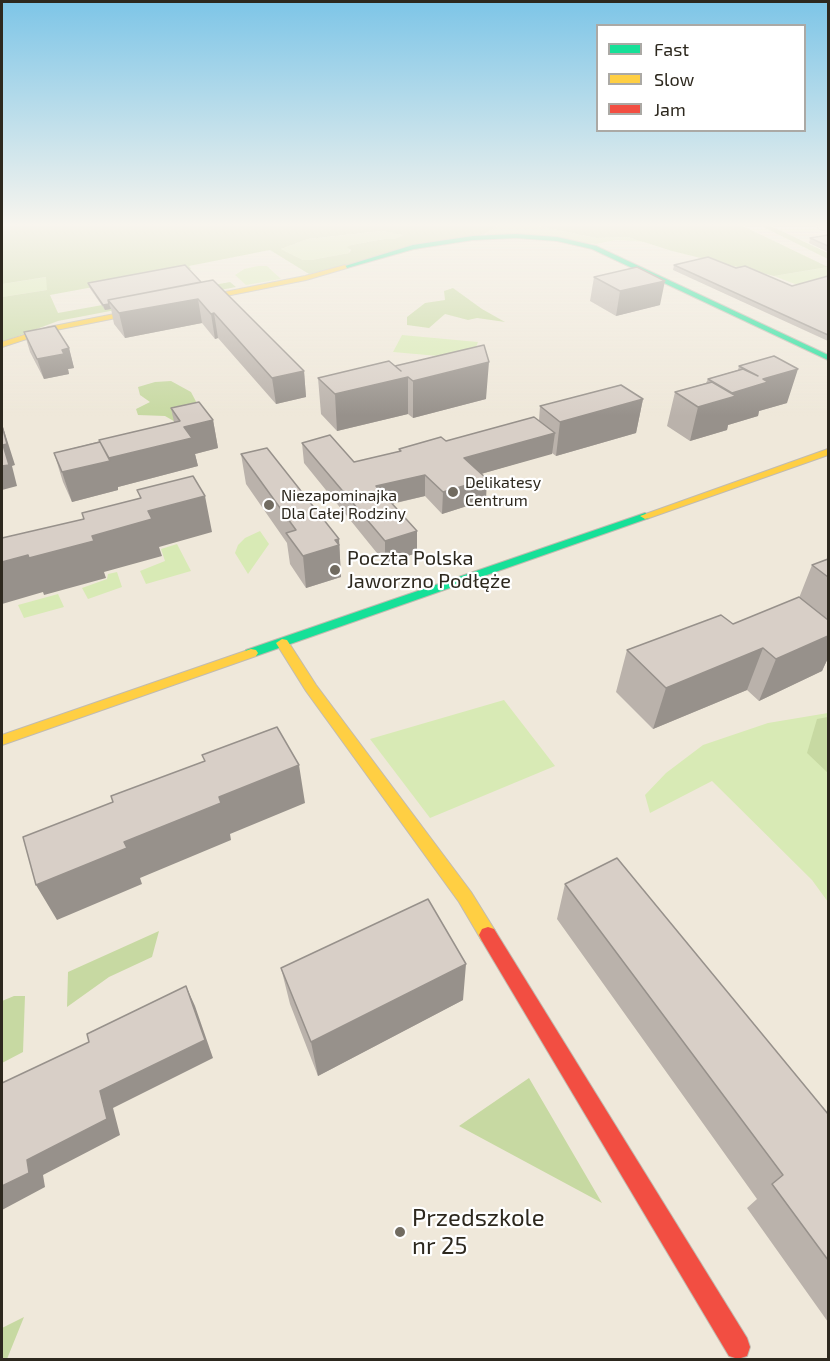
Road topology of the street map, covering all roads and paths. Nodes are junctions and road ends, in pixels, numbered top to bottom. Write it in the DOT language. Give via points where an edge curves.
graph roads {
  1 [pos="251,290"];
  2 [pos="685,290"];
  3 [pos="2,345"];
  4 [pos="828,358"];
  5 [pos="828,452"];
  6 [pos="282,643"];
  7 [pos="2,740"];
  8 [pos="738,1347"];
  1 -- 3 [label="street" via="49,329"];
  2 -- 4 [label="street"];
  5 -- 6 [label="street"];
  6 -- 7 [label="street"];
  6 -- 8 [label="street" via="465,897"];
}
